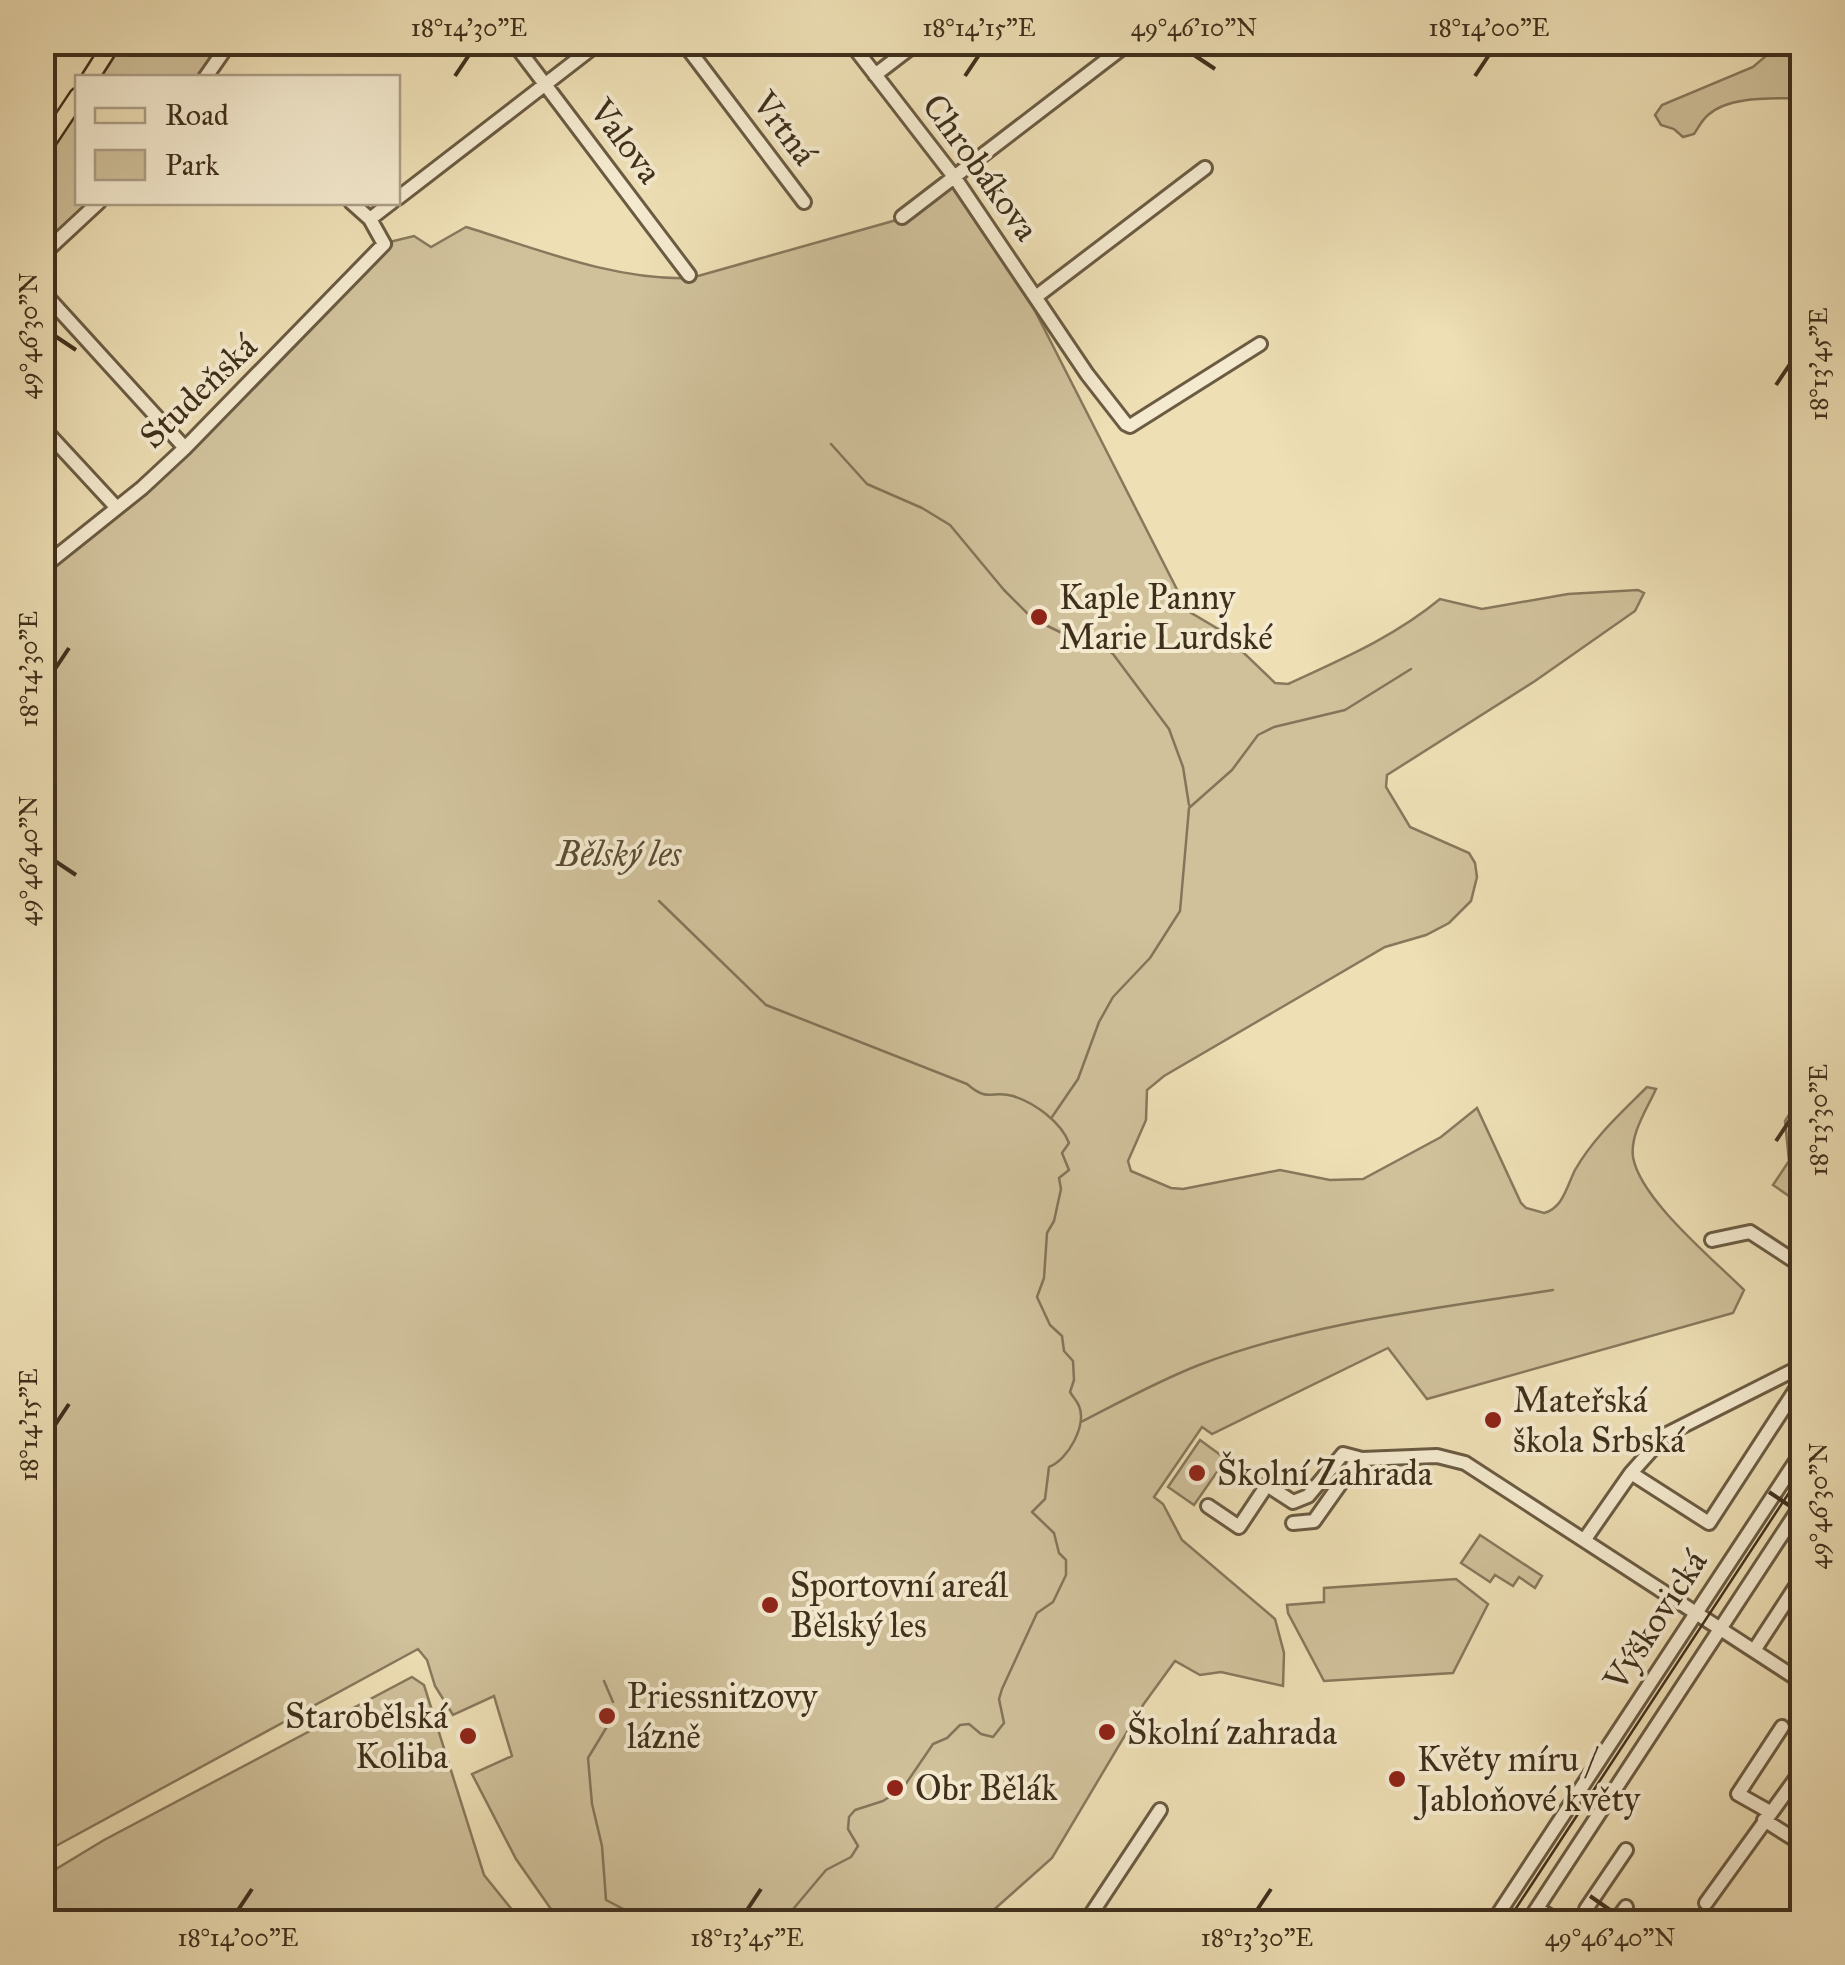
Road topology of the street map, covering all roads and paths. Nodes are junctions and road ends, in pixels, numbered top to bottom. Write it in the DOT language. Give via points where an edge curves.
graph roads {
  1 [pos="112,42"];
  2 [pos="230,42"];
  3 [pos="513,42"];
  4 [pos="600,42"];
  5 [pos="683,42"];
  6 [pos="850,42"];
  7 [pos="918,42"];
  8 [pos="1130,42"];
  9 [pos="92,75"];
  10 [pos="207,75"];
  11 [pos="875,75"];
  12 [pos="546,84"];
  13 [pos="75,100"];
  14 [pos="42,150"];
  15 [pos="1205,168"];
  16 [pos="955,178"];
  17 [pos="400,196"];
  18 [pos="804,202"];
  19 [pos="96,205"];
  20 [pos="355,205"];
  21 [pos="388,205"];
  22 [pos="902,217"];
  23 [pos="370,219"];
  24 [pos="42,255"];
  25 [pos="690,276"];
  26 [pos="42,291"];
  27 [pos="1036,296"];
  28 [pos="1260,344"];
  29 [pos="42,427"];
  30 [pos="184,448"];
  31 [pos="117,508"];
  32 [pos="42,568"];
  33 [pos="1712,1240"];
  34 [pos="1802,1266"];
  35 [pos="1802,1366"];
  36 [pos="1802,1380"];
  37 [pos="1802,1452"];
  38 [pos="1362,1460"];
  39 [pos="1632,1473"];
  40 [pos="1802,1504"];
  41 [pos="1208,1506"];
  42 [pos="1293,1523"];
  43 [pos="1586,1540"];
  44 [pos="1802,1577"];
  45 [pos="1696,1611"];
  46 [pos="1716,1624"];
  47 [pos="1755,1649"];
  48 [pos="1802,1682"];
  49 [pos="1782,1727"];
  50 [pos="1802,1770"];
  51 [pos="1160,1810"];
  52 [pos="1767,1816"];
  53 [pos="1802,1844"];
  54 [pos="1626,1850"];
  55 [pos="1706,1903"];
  56 [pos="1626,1907"];
  57 [pos="1538,1909"];
  58 [pos="1596,1921"];
  59 [pos="1086,1922"];
  60 [pos="1492,1922"];
  61 [pos="1528,1922"];
  62 [pos="1559,1922"];
  63 [pos="1615,1922"];
  1 -- 9 [label="main road"];
  2 -- 10 [label="street"];
  3 -- 12 [label="street, Valova"];
  4 -- 12 [label="street"];
  5 -- 18 [label="street, Vrtná"];
  6 -- 11 [label="street, Chrobákova"];
  7 -- 11 [label="street, Chrobákova"];
  8 -- 16 [label="street"];
  11 -- 16 [label="street, Chrobákova"];
  12 -- 17 [label="street"];
  12 -- 25 [label="street, Valova"];
  13 -- 14 [label="main road"];
  15 -- 27 [label="street, Chrobákova"];
  16 -- 22 [label="street"];
  16 -- 27 [label="street, Chrobákova"];
  19 -- 24 [label="street"];
  20 -- 23 [label="street"];
  21 -- 23 [label="street"];
  23 -- 30 [label="street, Studeňská" via="384,244"];
  26 -- 30 [label="street"];
  27 -- 28 [label="street, Chrobákova" via="1130,426"];
  29 -- 31 [label="street"];
  30 -- 31 [label="street, Studeňská"];
  31 -- 32 [label="street, Studeňská"];
  33 -- 34 [label="street" via="1750,1232"];
  35 -- 39 [label="street" via="1665,1435"];
  36 -- 39 [label="street" via="1709,1523"];
  37 -- 45 [label="street, Výškovická"];
  38 -- 41 [label="street" via="1343,1454 1308,1496 1293,1502 1267,1485 1239,1527"];
  38 -- 42 [label="street" via="1314,1521"];
  38 -- 43 [label="street" via="1437,1456 1465,1463"];
  39 -- 43 [label="street"];
  40 -- 46 [label="street, Výškovická"];
  43 -- 45 [label="street"];
  44 -- 47 [label="street"];
  45 -- 46 [label="street"];
  45 -- 60 [label="street, Výškovická"];
  46 -- 47 [label="street"];
  46 -- 57 [label="street, Výškovická"];
  47 -- 48 [label="street"];
  49 -- 52 [label="street" via="1738,1794"];
  50 -- 52 [label="street"];
  51 -- 59 [label="street"];
  52 -- 53 [label="street"];
  52 -- 55 [label="street"];
  54 -- 58 [label="street" via="1586,1909"];
  56 -- 63 [label="street"];
  57 -- 61 [label="street, Výškovická"];
  57 -- 62 [label="street"];
}
